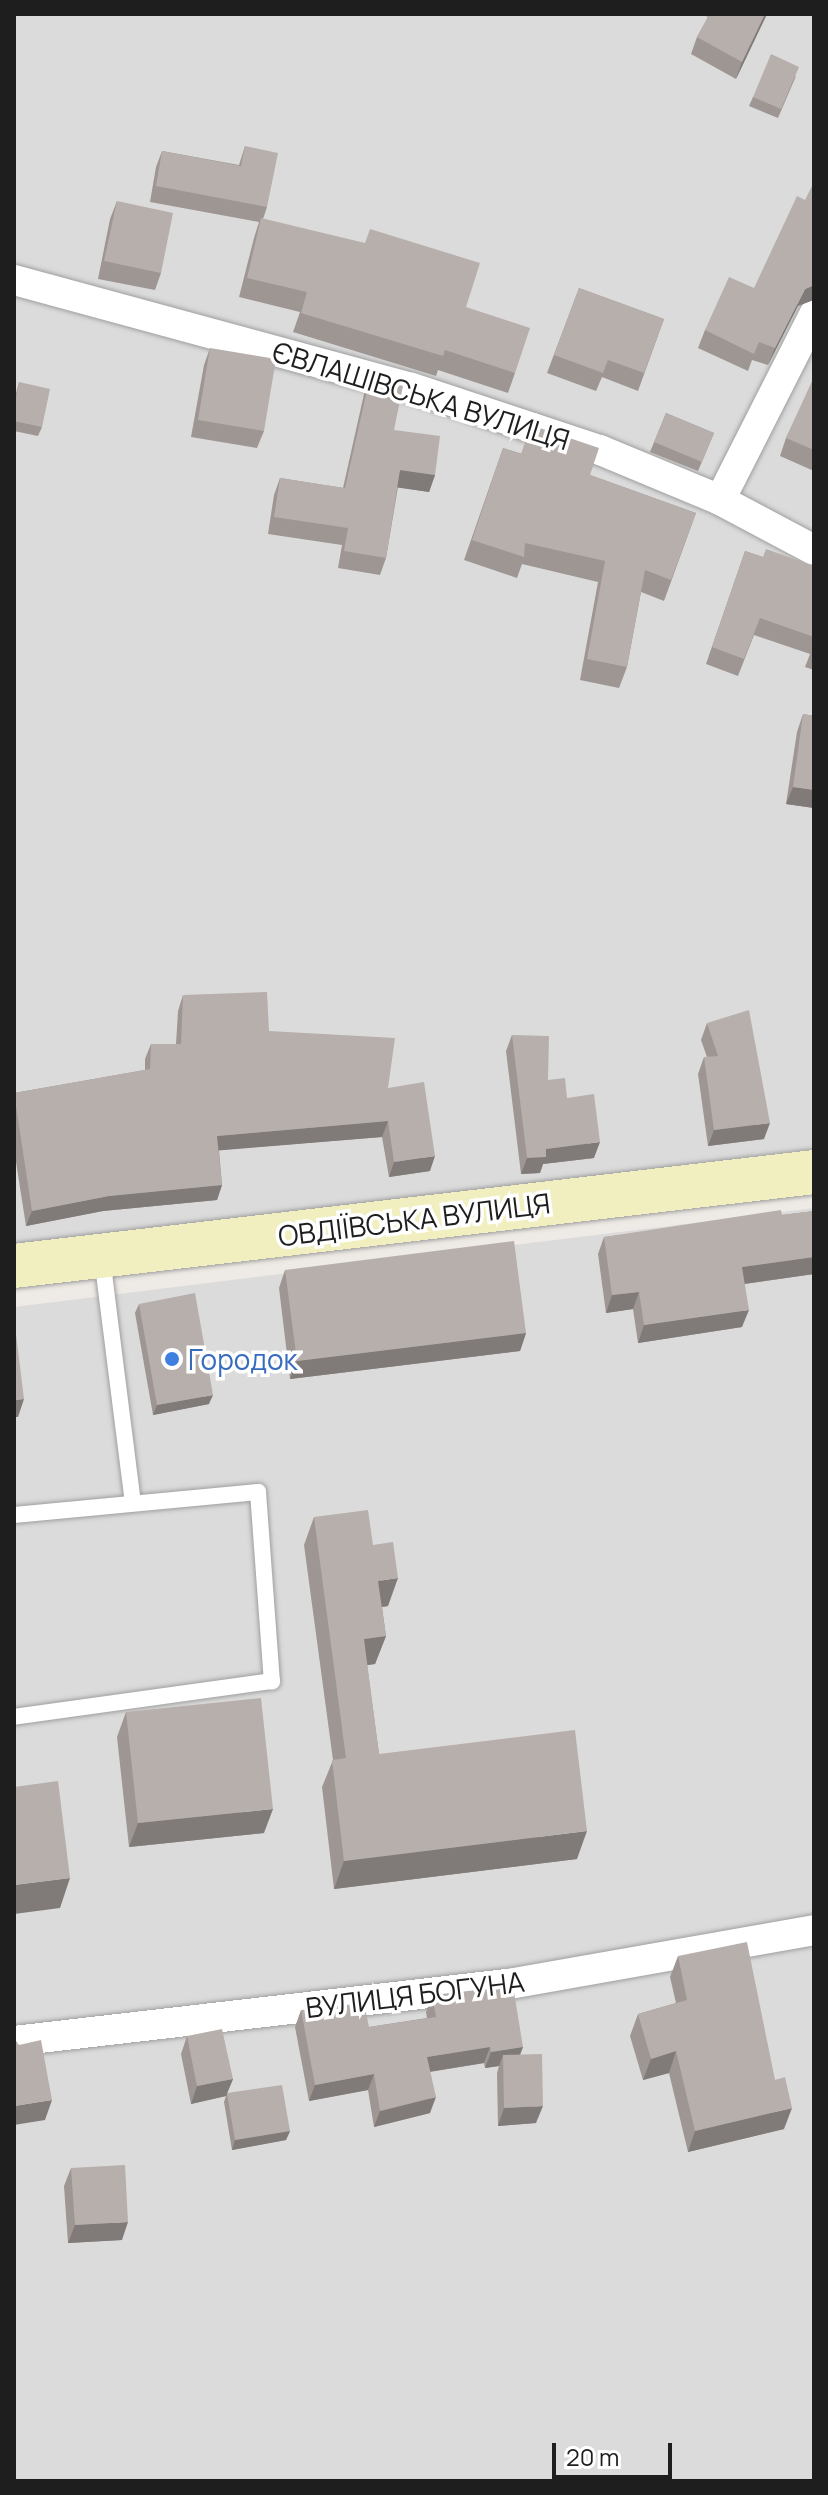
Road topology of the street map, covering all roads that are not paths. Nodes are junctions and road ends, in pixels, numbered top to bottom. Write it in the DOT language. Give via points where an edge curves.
graph roads {
  1 [pos="14,280"];
  2 [pos="814,315"];
  3 [pos="720,500"];
  4 [pos="814,550"];
  5 [pos="814,1172"];
  6 [pos="102,1256"];
  7 [pos="14,1266"];
  8 [pos="133,1502"];
  9 [pos="14,1515"];
  10 [pos="14,1717"];
  11 [pos="814,1930"];
  12 [pos="14,2041"];
  1 -- 3 [label="street, ЄВЛАШІВСЬКА ВУЛИЦЯ" via="412,388 600,450"];
  2 -- 3 [label="street"];
  3 -- 4 [label="street, ЄВЛАШІВСЬКА ВУЛИЦЯ"];
  5 -- 6 [label="main road, ОВДІЇВСЬКА ВУЛИЦЯ"];
  6 -- 7 [label="main road, ОВДІЇВСЬКА ВУЛИЦЯ"];
  6 -- 8 [label="lane"];
  8 -- 9 [label="lane"];
  8 -- 10 [label="lane" via="258,1492 272,1681"];
  11 -- 12 [label="street, ВУЛИЦЯ БОГУНА" via="509,1984"];
}
